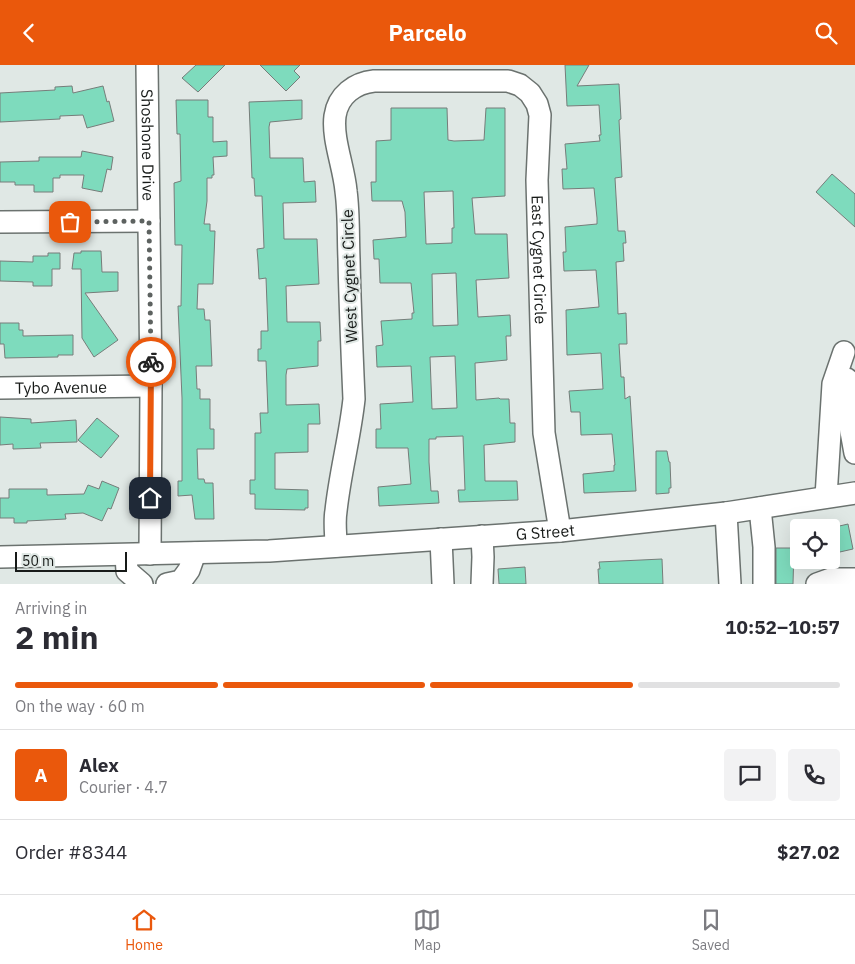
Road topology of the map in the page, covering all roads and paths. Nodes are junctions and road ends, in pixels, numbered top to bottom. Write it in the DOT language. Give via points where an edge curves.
graph roads {
  1 [pos="147,65"];
  2 [pos="428,81"];
  3 [pos="149,221"];
  4 [pos="0,222"];
  5 [pos="151,386"];
  6 [pos="0,388"];
  7 [pos="855,453"];
  8 [pos="855,493"];
  9 [pos="826,497"];
  10 [pos="760,508"];
  11 [pos="726,513"];
  12 [pos="560,531"];
  13 [pos="482,536"];
  14 [pos="441,539"];
  15 [pos="336,546"];
  16 [pos="195,553"];
  17 [pos="150,554"];
  18 [pos="126,555"];
  19 [pos="0,557"];
  20 [pos="855,579"];
  21 [pos="142,584"];
  22 [pos="167,584"];
  23 [pos="443,584"];
  24 [pos="482,584"];
  25 [pos="730,584"];
  26 [pos="764,584"];
  27 [pos="817,584"];
  1 -- 3 [label="street, Shoshone Drive"];
  2 -- 12 [label="street, East Cygnet Circle" via="508,81 530,93 539,110 537,230 544,433"];
  2 -- 15 [label="street, West Cygnet Circle" via="366,82 345,95 335,116 346,191 354,399 335,513"];
  3 -- 4 [label="street"];
  3 -- 5 [label="street, Shoshone Drive"];
  5 -- 6 [label="street, Tybo Avenue"];
  5 -- 17 [label="street, Shoshone Drive"];
  7 -- 9 [label="street" via="846,404 848,375 844,352 833,384"];
  8 -- 9 [label="street, G Street"];
  9 -- 10 [label="street, G Street"];
  10 -- 11 [label="street, G Street"];
  10 -- 26 [label="street"];
  11 -- 12 [label="street, G Street"];
  11 -- 25 [label="street"];
  12 -- 13 [label="street, G Street"];
  13 -- 14 [label="street, G Street"];
  13 -- 24 [label="street"];
  14 -- 15 [label="street, G Street"];
  14 -- 23 [label="street"];
  15 -- 16 [label="street, G Street"];
  16 -- 17 [label="street, G Street"];
  16 -- 22 [label="street" via="181,581"];
  17 -- 18 [label="street, G Street"];
  18 -- 19 [label="street, G Street"];
  18 -- 21 [label="street" via="128,571"];
  20 -- 27 [label="street" via="831,579"];
}
